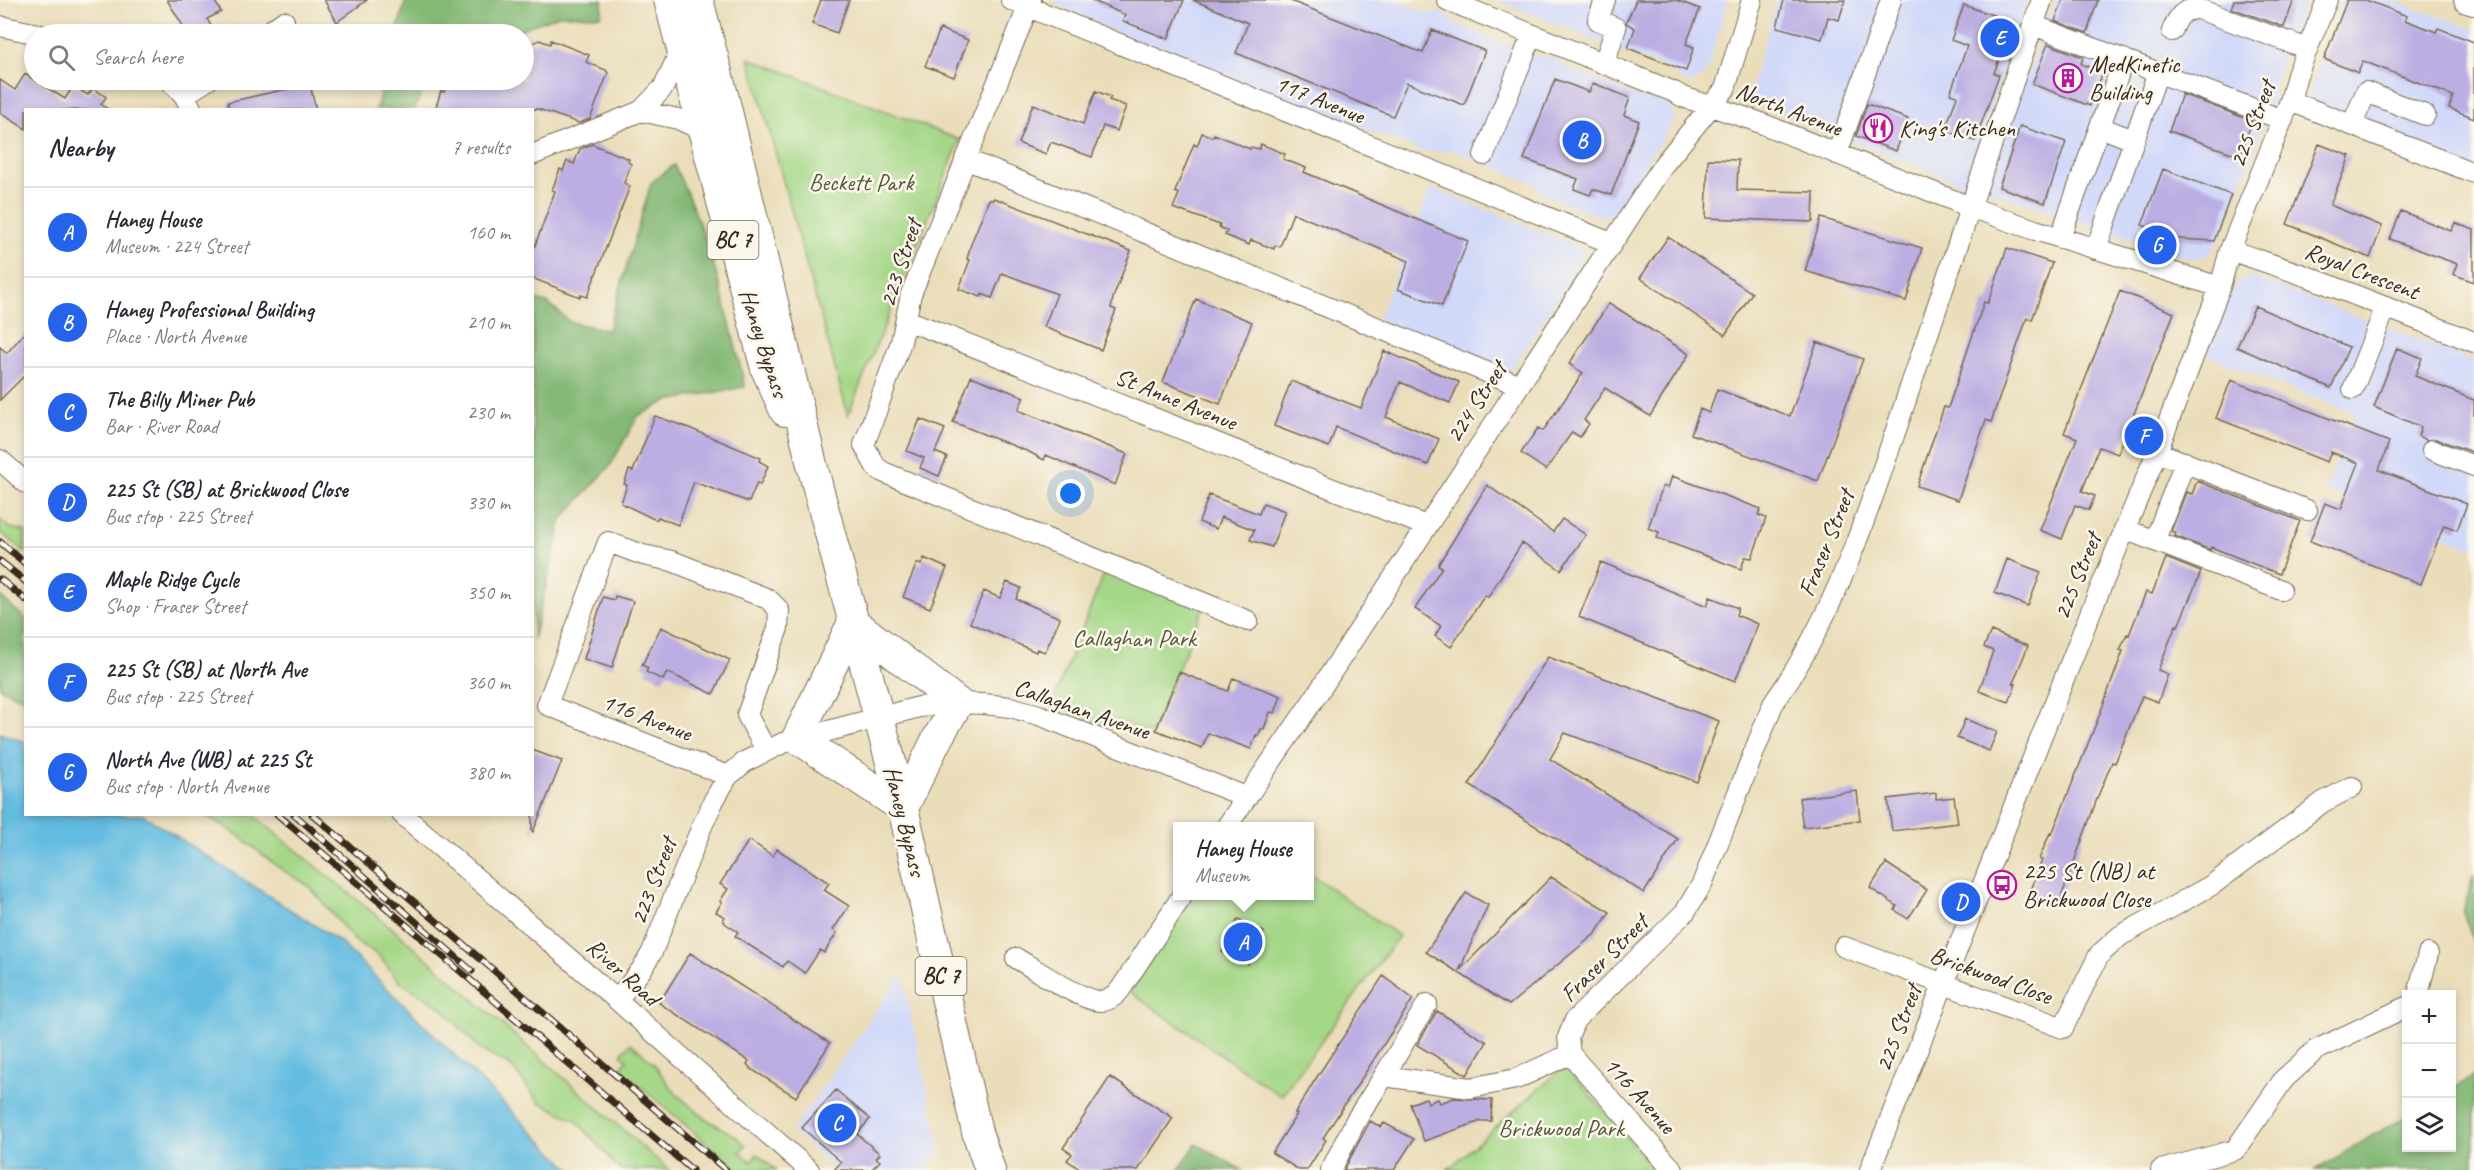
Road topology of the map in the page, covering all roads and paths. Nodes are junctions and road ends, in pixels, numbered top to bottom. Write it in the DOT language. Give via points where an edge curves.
graph roads {
  1 [pos="669,0"];
  2 [pos="698,0"];
  3 [pos="1447,0"];
  4 [pos="1605,0"];
  5 [pos="1752,0"];
  6 [pos="1891,0"];
  7 [pos="2042,0"];
  8 [pos="2327,0"];
  9 [pos="2467,0"];
  10 [pos="1024,2"];
  11 [pos="2474,2"];
  12 [pos="284,21"];
  13 [pos="280,24"];
  14 [pos="2033,25"];
  15 [pos="0,26"];
  16 [pos="24,31"];
  17 [pos="2172,31"];
  18 [pos="1532,35"];
  19 [pos="682,48"];
  20 [pos="2308,49"];
  21 [pos="2124,59"];
  22 [pos="1604,63"];
  23 [pos="2157,72"];
  24 [pos="178,90"];
  25 [pos="199,90"];
  26 [pos="2290,101"];
  27 [pos="188,102"];
  28 [pos="1712,107"];
  29 [pos="641,111"];
  30 [pos="2425,115"];
  31 [pos="2283,120"];
  32 [pos="2352,125"];
  33 [pos="2100,127"];
  34 [pos="704,131"];
  35 [pos="2133,140"];
  36 [pos="534,154"];
  37 [pos="1484,154"];
  38 [pos="1837,154"];
  39 [pos="965,159"];
  40 [pos="2474,173"];
  41 [pos="1970,207"];
  42 [pos="2060,238"];
  43 [pos="1611,243"];
  44 [pos="2096,249"];
  45 [pos="2230,250"];
  46 [pos="2220,287"];
  47 [pos="2385,307"];
  48 [pos="907,320"];
  49 [pos="2474,342"];
  50 [pos="1518,385"];
  51 [pos="2353,389"];
  52 [pos="2432,450"];
  53 [pos="2157,452"];
  54 [pos="0,460"];
  55 [pos="2185,462"];
  56 [pos="2474,466"];
  57 [pos="814,474"];
  58 [pos="23,475"];
  59 [pos="2307,510"];
  60 [pos="1426,526"];
  61 [pos="2124,529"];
  62 [pos="2155,540"];
  63 [pos="2281,590"];
  64 [pos="1248,621"];
  65 [pos="853,622"];
  66 [pos="958,703"];
  67 [pos="878,719"];
  68 [pos="797,738"];
  69 [pos="766,750"];
  70 [pos="728,776"];
  71 [pos="2352,787"];
  72 [pos="1246,797"];
  73 [pos="903,808"];
  74 [pos="404,816"];
  75 [pos="1230,822"];
  76 [pos="1179,900"];
  77 [pos="1844,947"];
  78 [pos="2428,954"];
  79 [pos="1016,958"];
  80 [pos="1943,985"];
  81 [pos="2419,990"];
  82 [pos="617,1000"];
  83 [pos="1427,1004"];
  84 [pos="2402,1008"];
  85 [pos="1570,1054"];
  86 [pos="1384,1076"];
  87 [pos="809,1170"];
  88 [pos="990,1170"];
  89 [pos="1331,1170"];
  90 [pos="1673,1170"];
  91 [pos="1870,1170"];
  92 [pos="2161,1170"];
  1 -- 19 [label="highway, Haney Bypass / BC 7"];
  2 -- 57 [label="highway, Haney Bypass / BC 7"];
  3 -- 18 [label="street, North Avenue"];
  4 -- 22 [label="street" via="1598,20 1616,29"];
  5 -- 28 [label="street, 224 Street" via="1729,79"];
  6 -- 38 [label="street"];
  7 -- 14 [label="street, Fraser Street"];
  8 -- 20 [label="street, 225 Street"];
  9 -- 11 [label="main road"];
  10 -- 39 [label="street, 223 Street"];
  10 -- 43 [label="street, 117 Avenue"];
  12 -- 13 [label="street"];
  14 -- 21 [label="street"];
  14 -- 41 [label="street, Fraser Street"];
  15 -- 16 [label="street"];
  17 -- 20 [label="street" via="2178,16 2198,9"];
  18 -- 22 [label="street, North Avenue"];
  18 -- 37 [label="street"];
  19 -- 29 [label="street" via="663,88"];
  19 -- 34 [label="highway, Haney Bypass / BC 7"];
  20 -- 26 [label="street, 225 Street"];
  21 -- 23 [label="street"];
  21 -- 33 [label="street"];
  22 -- 28 [label="street, North Avenue"];
  23 -- 31 [label="street"];
  23 -- 35 [label="street"];
  24 -- 27 [label="street"];
  25 -- 27 [label="street"];
  26 -- 31 [label="street, 225 Street"];
  26 -- 32 [label="street"];
  28 -- 38 [label="street, North Avenue"];
  28 -- 43 [label="street, 224 Street" via="1664,164"];
  29 -- 34 [label="street" via="678,119"];
  29 -- 36 [label="street"];
  30 -- 32 [label="street" via="2366,92"];
  31 -- 45 [label="street, 225 Street"];
  32 -- 40 [label="street"];
  33 -- 35 [label="street"];
  33 -- 42 [label="street"];
  34 -- 57 [label="highway, Haney Bypass / BC 7" via="766,369"];
  35 -- 44 [label="street"];
  38 -- 41 [label="street, North Avenue"];
  39 -- 48 [label="street, 223 Street" via="911,294"];
  39 -- 50 [label="street"];
  41 -- 42 [label="street, North Avenue"];
  41 -- 85 [label="street, Fraser Street" via="1863,527 1818,631 1773,704 1702,884 1685,912 1575,1020 1569,1037"];
  42 -- 44 [label="street, North Avenue"];
  43 -- 50 [label="street, 224 Street"];
  44 -- 46 [label="street, North Avenue"];
  45 -- 46 [label="street, 225 Street"];
  45 -- 47 [label="street, Royal Crescent"];
  46 -- 53 [label="street, 225 Street"];
  47 -- 49 [label="street, Royal Crescent"];
  47 -- 51 [label="street"];
  48 -- 60 [label="street, St Anne Avenue"];
  48 -- 64 [label="street, 223 Street" via="864,445 876,467"];
  50 -- 60 [label="street, 224 Street"];
  52 -- 56 [label="street"];
  53 -- 55 [label="street"];
  53 -- 61 [label="street, 225 Street"];
  54 -- 58 [label="street"];
  55 -- 59 [label="street"];
  55 -- 62 [label="street"];
  57 -- 65 [label="highway, Haney Bypass / BC 7"];
  60 -- 72 [label="street, 224 Street"];
  61 -- 62 [label="street"];
  61 -- 80 [label="street, 225 Street"];
  62 -- 63 [label="street"];
  65 -- 66 [label="highway"];
  65 -- 67 [label="highway, Haney Bypass / BC 7"];
  65 -- 68 [label="highway"];
  66 -- 67 [label="street, Callaghan Avenue" via="919,707"];
  66 -- 72 [label="street, Callaghan Avenue" via="1010,707 1039,715"];
  66 -- 73 [label="highway"];
  67 -- 68 [label="street, Callaghan Avenue"];
  67 -- 73 [label="highway, Haney Bypass / BC 7"];
  68 -- 69 [label="street, Callaghan Avenue"];
  68 -- 73 [label="highway"];
  69 -- 70 [label="street, Callaghan Avenue"];
  69 -- 70 [label="street, 116 Avenue" via="749,721 748,709 778,628 779,610 768,599 672,561 608,542 547,705"];
  70 -- 82 [label="street, 223 Street" via="702,826 652,952"];
  71 -- 80 [label="street, Brickwood Close" via="2323,802 2212,885 2120,936 2099,955 2063,1028"];
  72 -- 75 [label="street, 224 Street"];
  73 -- 88 [label="highway, Haney Bypass / BC 7" via="977,1132"];
  74 -- 82 [label="street, River Road"];
  76 -- 79 [label="street" via="1120,990 1104,1002 1082,996"];
  77 -- 80 [label="street, Brickwood Close"];
  78 -- 81 [label="street"];
  80 -- 91 [label="street, 225 Street"];
  82 -- 87 [label="street, River Road"];
  83 -- 86 [label="street"];
  84 -- 92 [label="street" via="2316,1050 2284,1079 2235,1150"];
  85 -- 86 [label="street" via="1516,1079 1470,1088"];
  85 -- 90 [label="street, 116 Avenue"];
  86 -- 89 [label="street"];
}
